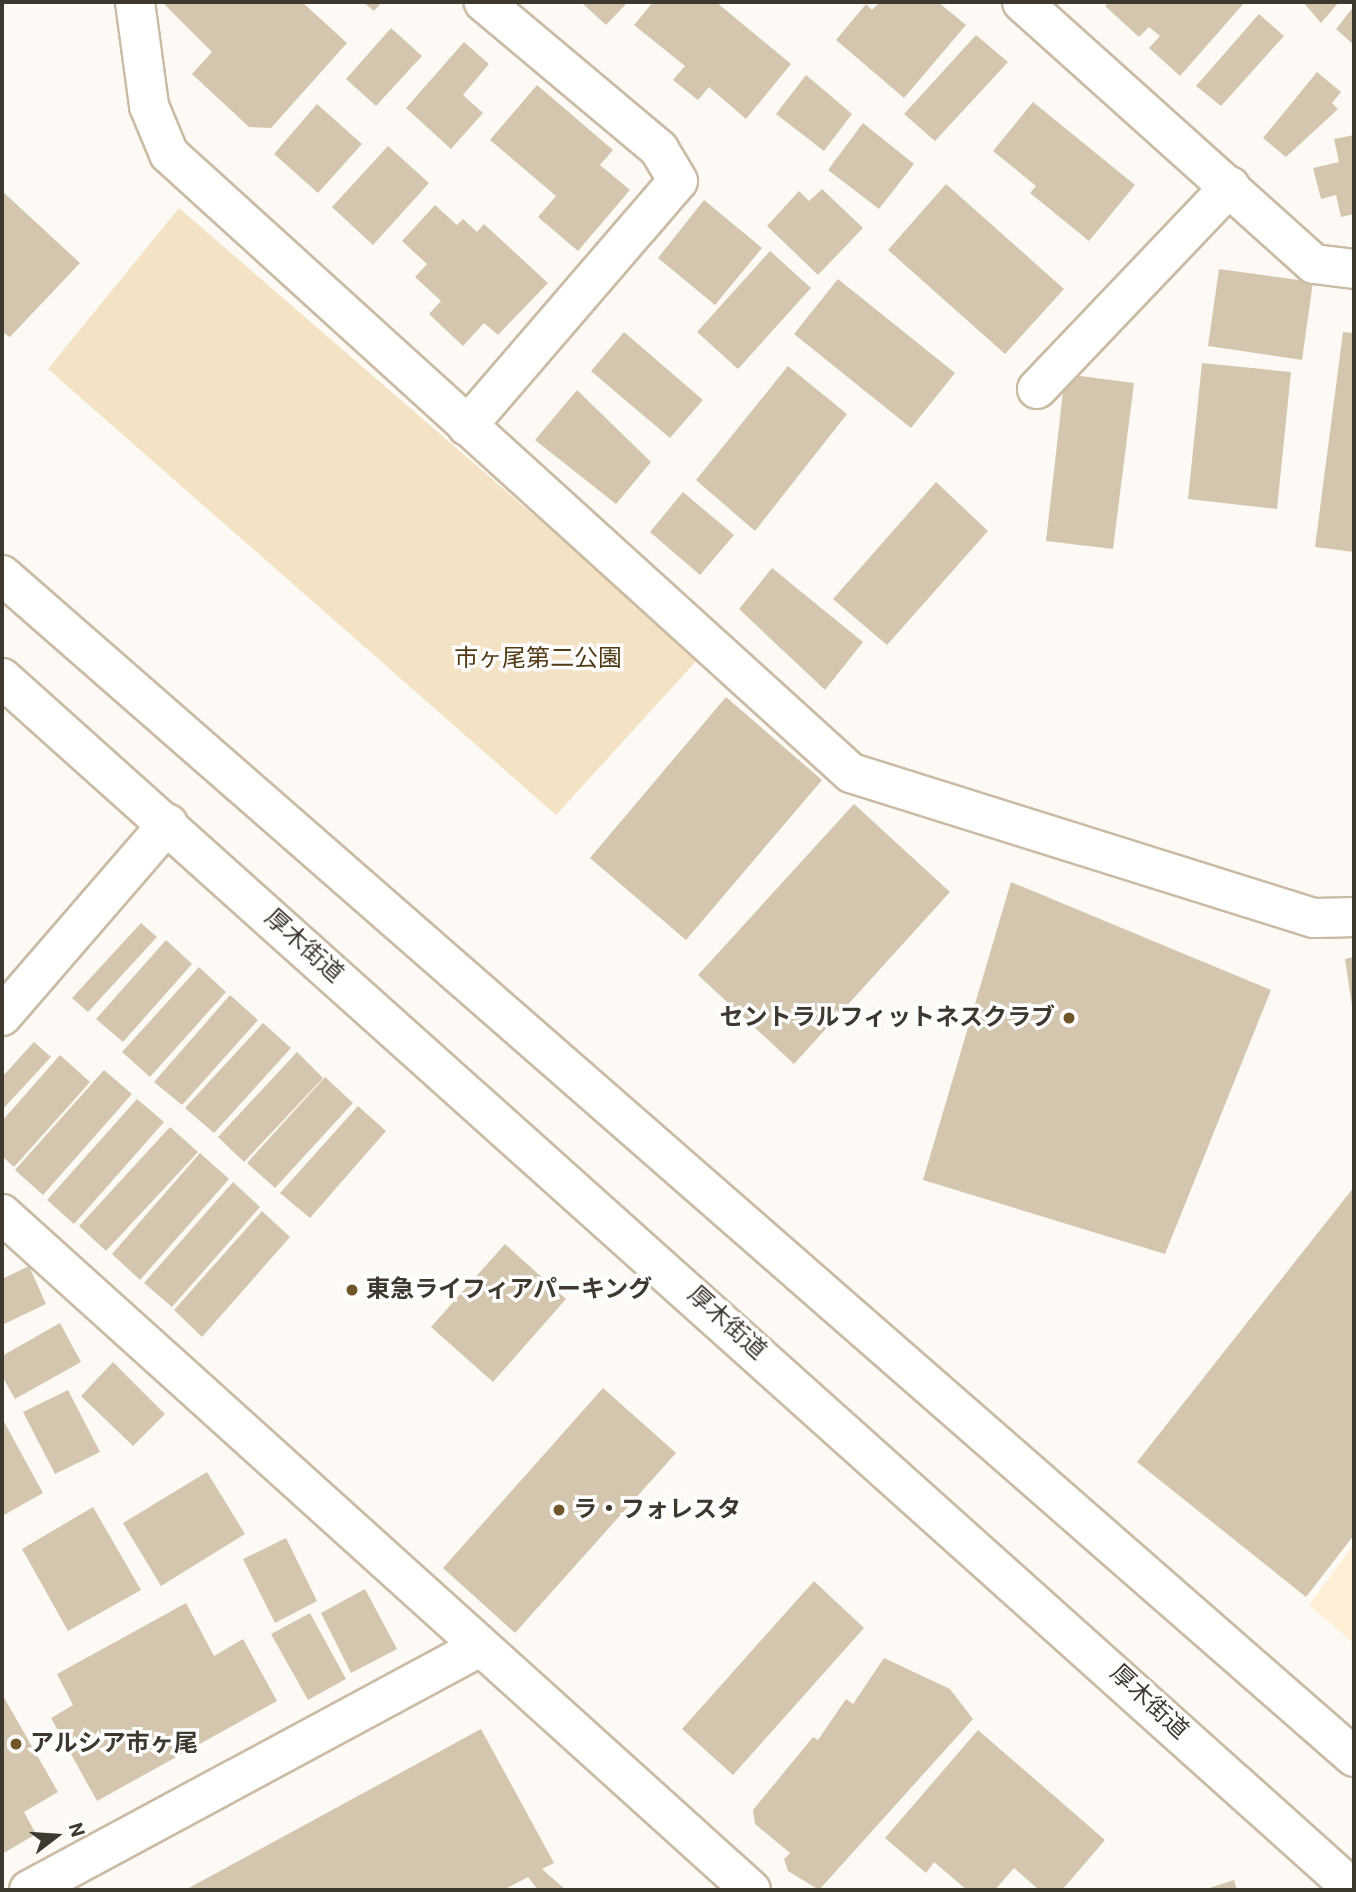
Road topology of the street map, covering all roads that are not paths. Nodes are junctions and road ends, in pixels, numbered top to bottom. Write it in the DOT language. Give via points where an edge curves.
graph roads {
  1 [pos="135,2"];
  2 [pos="484,2"];
  3 [pos="1041,8"];
  4 [pos="1230,186"];
  5 [pos="1354,269"];
  6 [pos="1037,389"];
  7 [pos="467,426"];
  8 [pos="2,575"];
  9 [pos="2,678"];
  10 [pos="168,824"];
  11 [pos="1354,917"];
  12 [pos="2,1016"];
  13 [pos="2,1214"];
  14 [pos="480,1647"];
  15 [pos="1354,1758"];
  16 [pos="29,1890"];
  17 [pos="751,1890"];
  18 [pos="1354,1890"];
  1 -- 7 [label="main road" via="149,106 169,154"];
  2 -- 7 [label="main road" via="659,149 678,181"];
  3 -- 4 [label="main road"];
  4 -- 5 [label="main road" via="1314,264"];
  4 -- 6 [label="main road"];
  7 -- 11 [label="main road" via="851,773 1314,918"];
  8 -- 15 [label="main road"];
  9 -- 10 [label="main road, 厚木街道"];
  10 -- 12 [label="main road"];
  10 -- 18 [label="main road, 厚木街道"];
  13 -- 14 [label="main road"];
  14 -- 16 [label="main road"];
  14 -- 17 [label="main road"];
}
